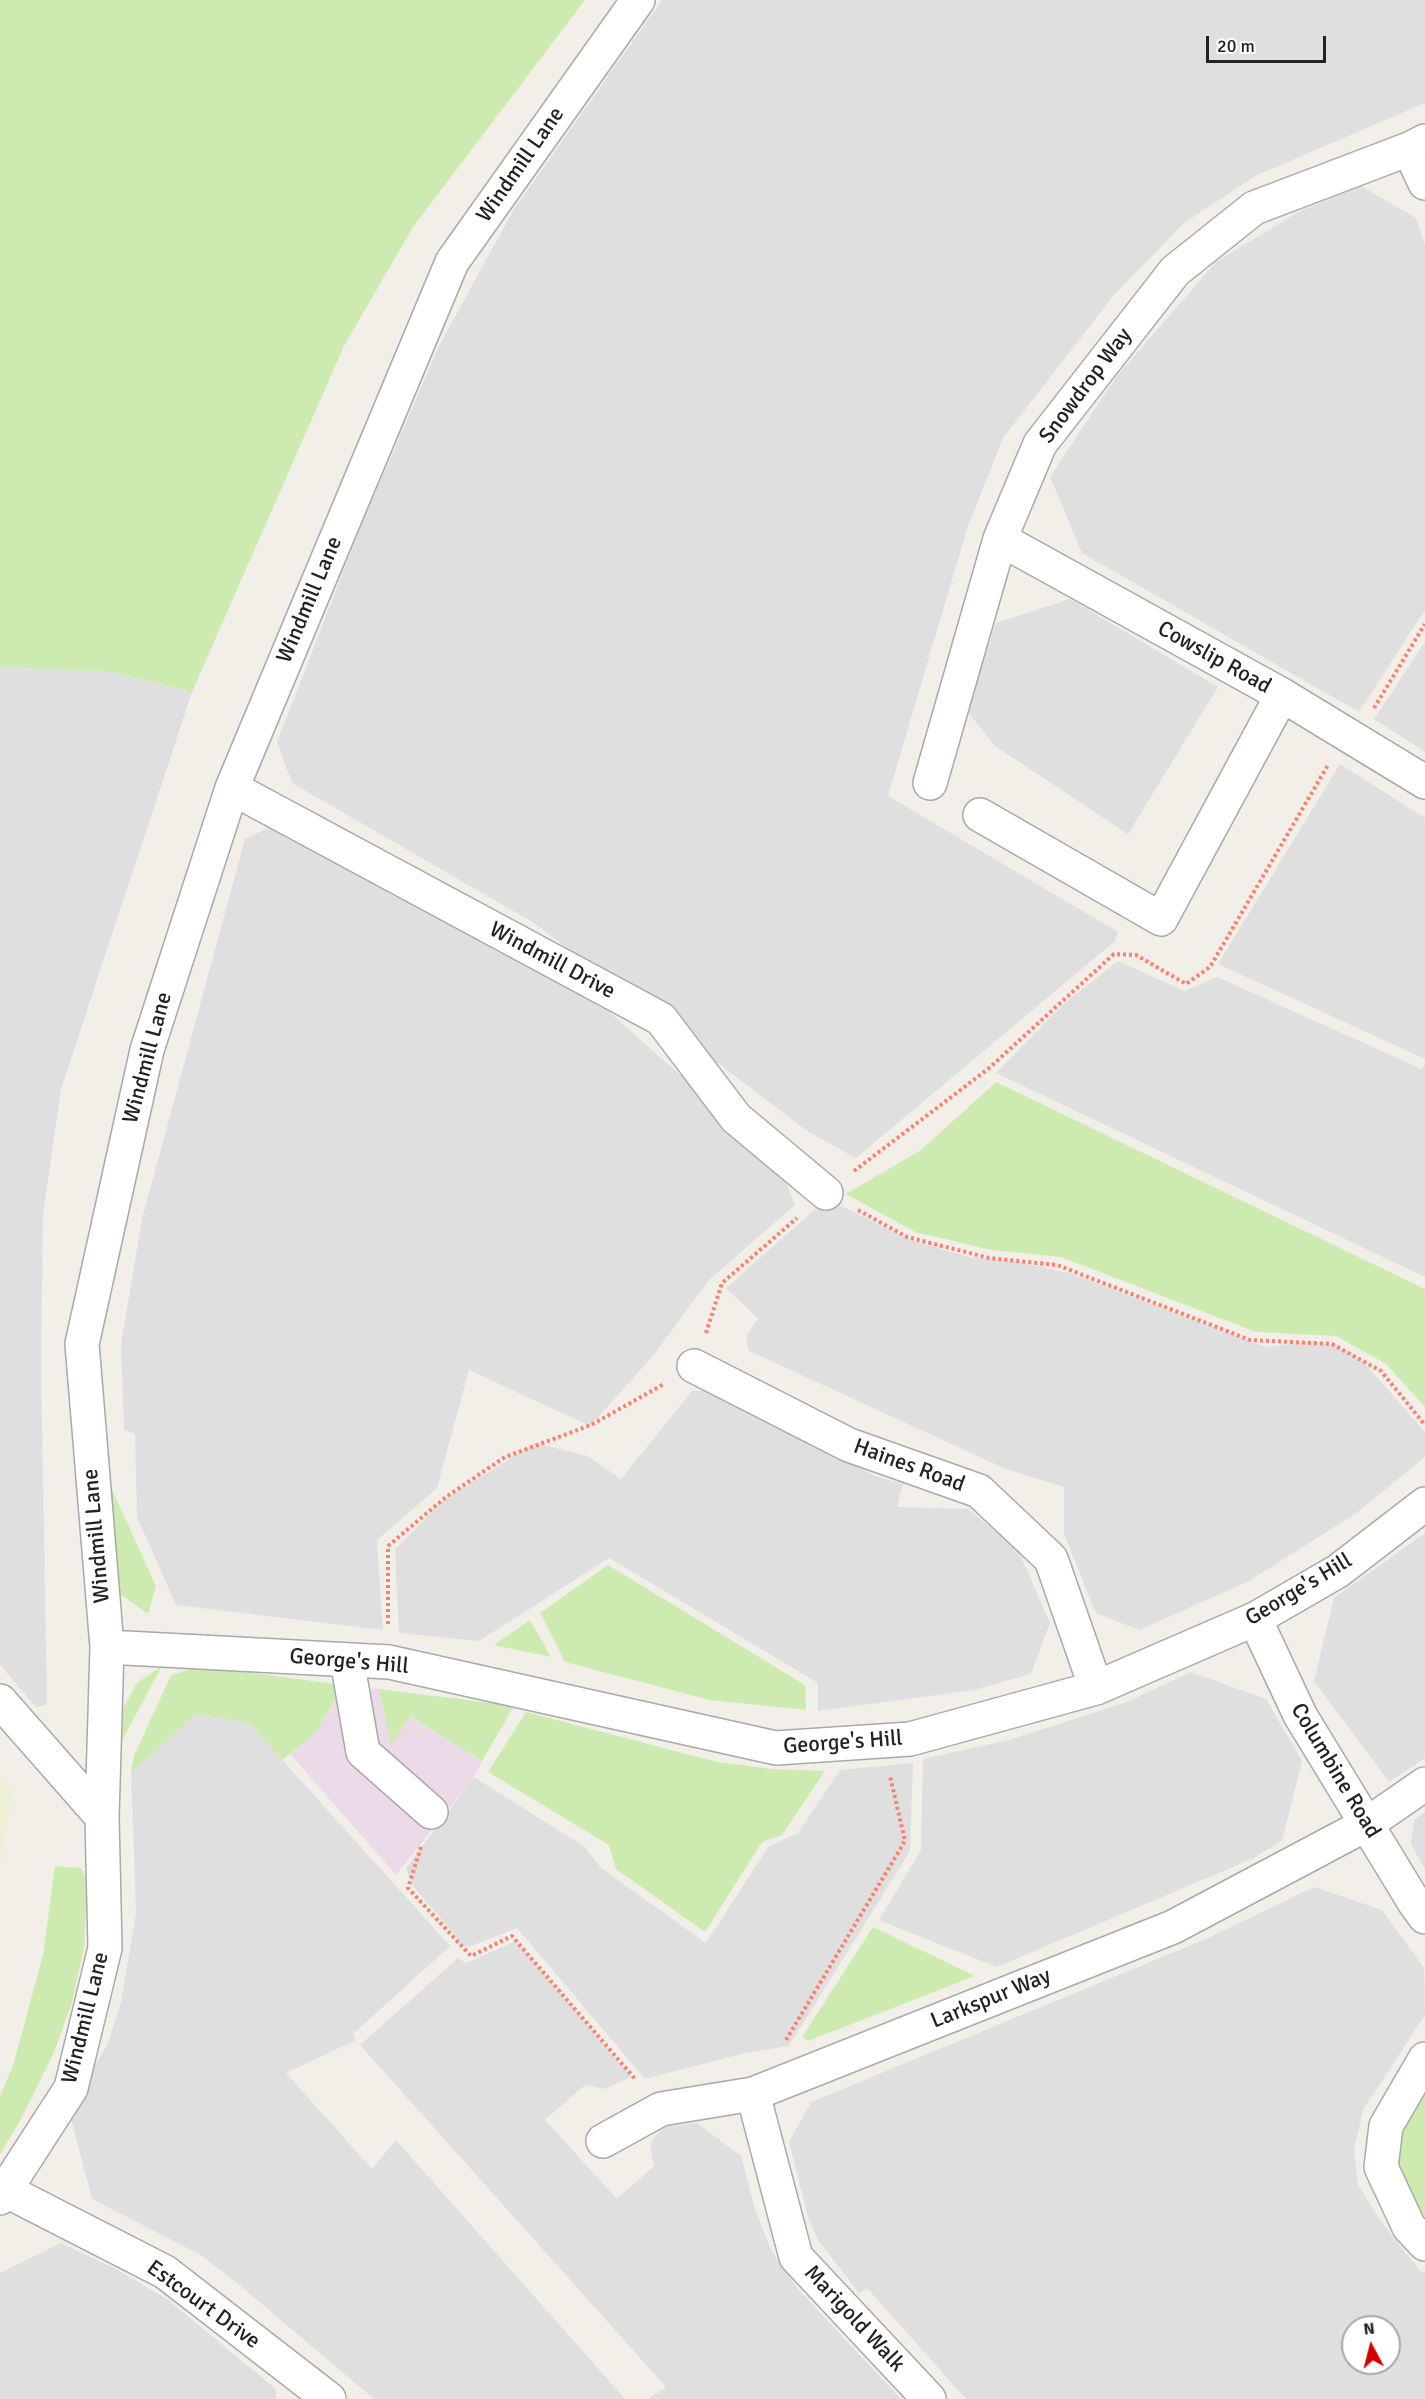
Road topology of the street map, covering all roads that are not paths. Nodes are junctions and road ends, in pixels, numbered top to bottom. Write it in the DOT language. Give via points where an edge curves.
graph roads {
  1 [pos="638,0"];
  2 [pos="1417,145"];
  3 [pos="1425,183"];
  4 [pos="1000,539"];
  5 [pos="1282,695"];
  6 [pos="1425,782"];
  7 [pos="930,783"];
  8 [pos="232,788"];
  9 [pos="980,815"];
  10 [pos="826,1193"];
  11 [pos="694,1366"];
  12 [pos="1425,1504"];
  13 [pos="1255,1619"];
  14 [pos="107,1647"];
  15 [pos="347,1660"];
  16 [pos="1096,1688"];
  17 [pos="0,1701"];
  18 [pos="1425,1784"];
  19 [pos="431,1812"];
  20 [pos="102,1817"];
  21 [pos="1367,1824"];
  22 [pos="1425,1917"];
  23 [pos="1425,2059"];
  24 [pos="753,2094"];
  25 [pos="603,2141"];
  26 [pos="3,2194"];
  27 [pos="1425,2244"];
  28 [pos="329,2399"];
  29 [pos="929,2399"];
  1 -- 8 [label="street, Windmill Lane" via="452,262"];
  2 -- 3 [label="street"];
  2 -- 4 [label="street, Snowdrop Way" via="1254,208 1175,271 1040,444"];
  4 -- 5 [label="street, Cowslip Road"];
  4 -- 7 [label="street, Snowdrop Way"];
  5 -- 6 [label="street, Cowslip Road"];
  5 -- 9 [label="street" via="1161,919"];
  8 -- 10 [label="street, Windmill Drive" via="661,1019 736,1118"];
  8 -- 14 [label="street, Windmill Lane" via="147,1050 82,1344"];
  11 -- 16 [label="street, Haines Road" via="849,1445 979,1491 1051,1559"];
  12 -- 13 [label="street, George's Hill" via="1338,1571"];
  13 -- 16 [label="street, George's Hill"];
  13 -- 21 [label="street, Columbine Road" via="1300,1715"];
  14 -- 15 [label="street, George's Hill"];
  14 -- 20 [label="street, Windmill Lane"];
  15 -- 16 [label="street, George's Hill" via="389,1662 776,1748 910,1739"];
  15 -- 19 [label="street" via="363,1752"];
  17 -- 20 [label="street"];
  18 -- 21 [label="street, Larkspur Way"];
  20 -- 26 [label="street, Windmill Lane" via="105,1948 71,2088"];
  21 -- 22 [label="street, Columbine Road"];
  21 -- 24 [label="street, Larkspur Way" via="1173,1927"];
  23 -- 27 [label="street" via="1386,2126 1381,2167 1409,2227"];
  24 -- 25 [label="street, Larkspur Way" via="661,2109"];
  24 -- 29 [label="street, Marigold Walk" via="796,2257"];
  26 -- 28 [label="street, Estcourt Drive" via="165,2272"];
}
